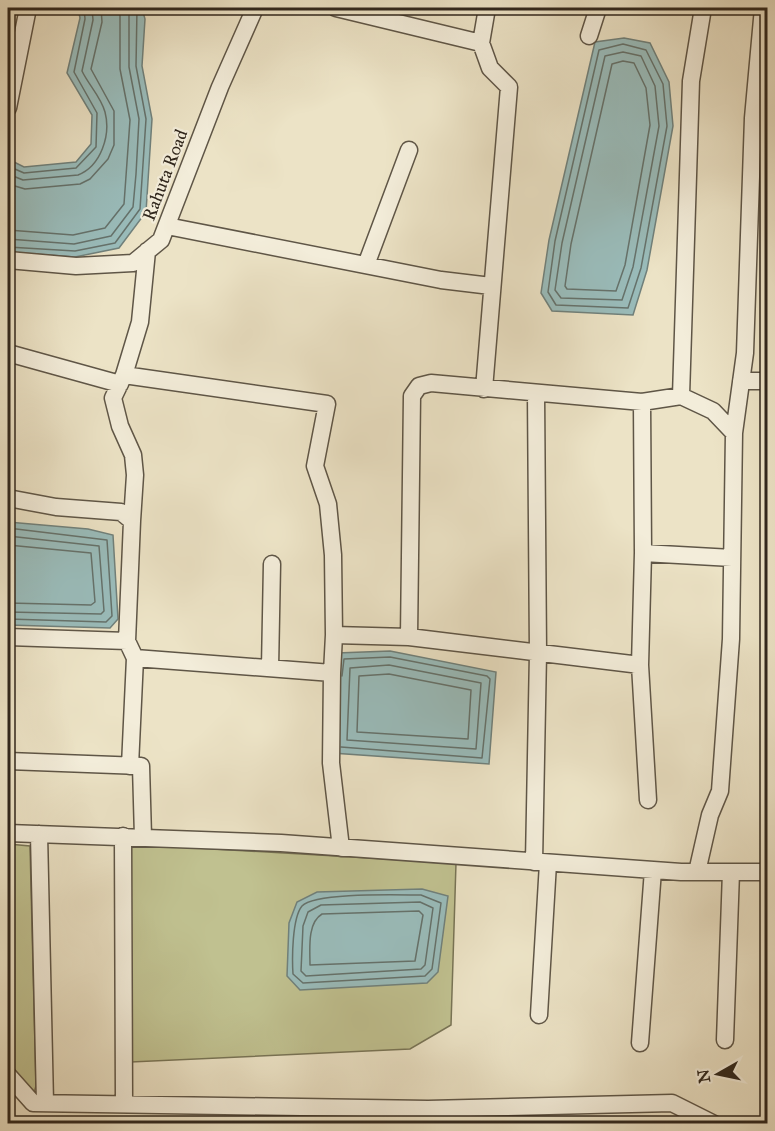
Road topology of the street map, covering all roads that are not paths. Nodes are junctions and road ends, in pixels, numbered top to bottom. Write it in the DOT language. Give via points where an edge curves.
graph roads {
  1 [pos="28,8"];
  2 [pos="255,8"];
  3 [pos="336,8"];
  4 [pos="487,8"];
  5 [pos="598,8"];
  6 [pos="703,8"];
  7 [pos="763,8"];
  8 [pos="589,36"];
  9 [pos="481,43"];
  10 [pos="8,108"];
  11 [pos="409,150"];
  12 [pos="167,226"];
  13 [pos="147,251"];
  14 [pos="8,260"];
  15 [pos="366,266"];
  16 [pos="491,286"];
  17 [pos="8,353"];
  18 [pos="122,379"];
  19 [pos="741,381"];
  20 [pos="768,381"];
  21 [pos="484,389"];
  22 [pos="536,393"];
  23 [pos="681,396"];
  24 [pos="642,402"];
  25 [pos="734,433"];
  26 [pos="8,498"];
  27 [pos="132,521"];
  28 [pos="643,553"];
  29 [pos="732,558"];
  30 [pos="272,564"];
  31 [pos="334,635"];
  32 [pos="8,636"];
  33 [pos="409,637"];
  34 [pos="127,641"];
  35 [pos="538,653"];
  36 [pos="135,658"];
  37 [pos="640,665"];
  38 [pos="270,668"];
  39 [pos="332,673"];
  40 [pos="8,762"];
  41 [pos="130,766"];
  42 [pos="648,800"];
  43 [pos="8,832"];
  44 [pos="39,834"];
  45 [pos="123,836"];
  46 [pos="143,837"];
  47 [pos="341,848"];
  48 [pos="541,862"];
  49 [pos="653,870"];
  50 [pos="698,872"];
  51 [pos="731,872"];
  52 [pos="768,872"];
  53 [pos="539,1016"];
  54 [pos="725,1040"];
  55 [pos="640,1043"];
  56 [pos="8,1075"];
  57 [pos="45,1103"];
  58 [pos="124,1104"];
  59 [pos="714,1124"];
  1 -- 10 [label="street"];
  2 -- 12 [label="street, Rahuta Road"];
  3 -- 9 [label="street"];
  4 -- 9 [label="street"];
  5 -- 8 [label="street"];
  6 -- 23 [label="street" via="691,81"];
  7 -- 19 [label="street" via="753,118"];
  9 -- 16 [label="street" via="490,68 508,87"];
  11 -- 15 [label="street"];
  12 -- 13 [label="street, Rahuta Road" via="161,240"];
  12 -- 15 [label="street"];
  13 -- 14 [label="street, Rahuta Road" via="133,263 76,266"];
  13 -- 18 [label="street" via="140,322"];
  15 -- 16 [label="street"];
  16 -- 21 [label="street"];
  17 -- 18 [label="street"];
  18 -- 27 [label="street" via="113,398 120,426 134,455"];
  18 -- 31 [label="street" via="327,404 315,466 328,504"];
  19 -- 20 [label="street"];
  19 -- 25 [label="street"];
  21 -- 22 [label="street"];
  21 -- 33 [label="street" via="431,383 419,386 412,396"];
  22 -- 24 [label="street"];
  22 -- 35 [label="street"];
  23 -- 24 [label="street"];
  23 -- 25 [label="street" via="713,411"];
  24 -- 28 [label="street"];
  25 -- 29 [label="street"];
  26 -- 27 [label="street" via="56,507 121,512"];
  27 -- 34 [label="street"];
  28 -- 29 [label="street"];
  28 -- 37 [label="street"];
  29 -- 50 [label="street" via="732,639 720,791 710,815"];
  30 -- 38 [label="street"];
  31 -- 33 [label="street"];
  31 -- 39 [label="street"];
  32 -- 34 [label="street"];
  33 -- 35 [label="street"];
  34 -- 36 [label="street"];
  35 -- 37 [label="street"];
  35 -- 48 [label="street"];
  36 -- 38 [label="street"];
  36 -- 41 [label="street"];
  37 -- 42 [label="street"];
  38 -- 39 [label="street"];
  39 -- 47 [label="street" via="332,763"];
  40 -- 41 [label="street"];
  41 -- 46 [label="street" via="141,766"];
  43 -- 44 [label="street"];
  44 -- 45 [label="street"];
  44 -- 57 [label="street"];
  45 -- 46 [label="street"];
  45 -- 58 [label="street"];
  46 -- 47 [label="street"];
  47 -- 48 [label="street"];
  48 -- 49 [label="street"];
  48 -- 53 [label="street"];
  49 -- 50 [label="street"];
  49 -- 55 [label="street"];
  50 -- 51 [label="street"];
  51 -- 52 [label="street"];
  51 -- 54 [label="street"];
  56 -- 57 [label="street" via="33,1103"];
  57 -- 58 [label="street"];
  58 -- 59 [label="street" via="428,1109 672,1103"];
}
